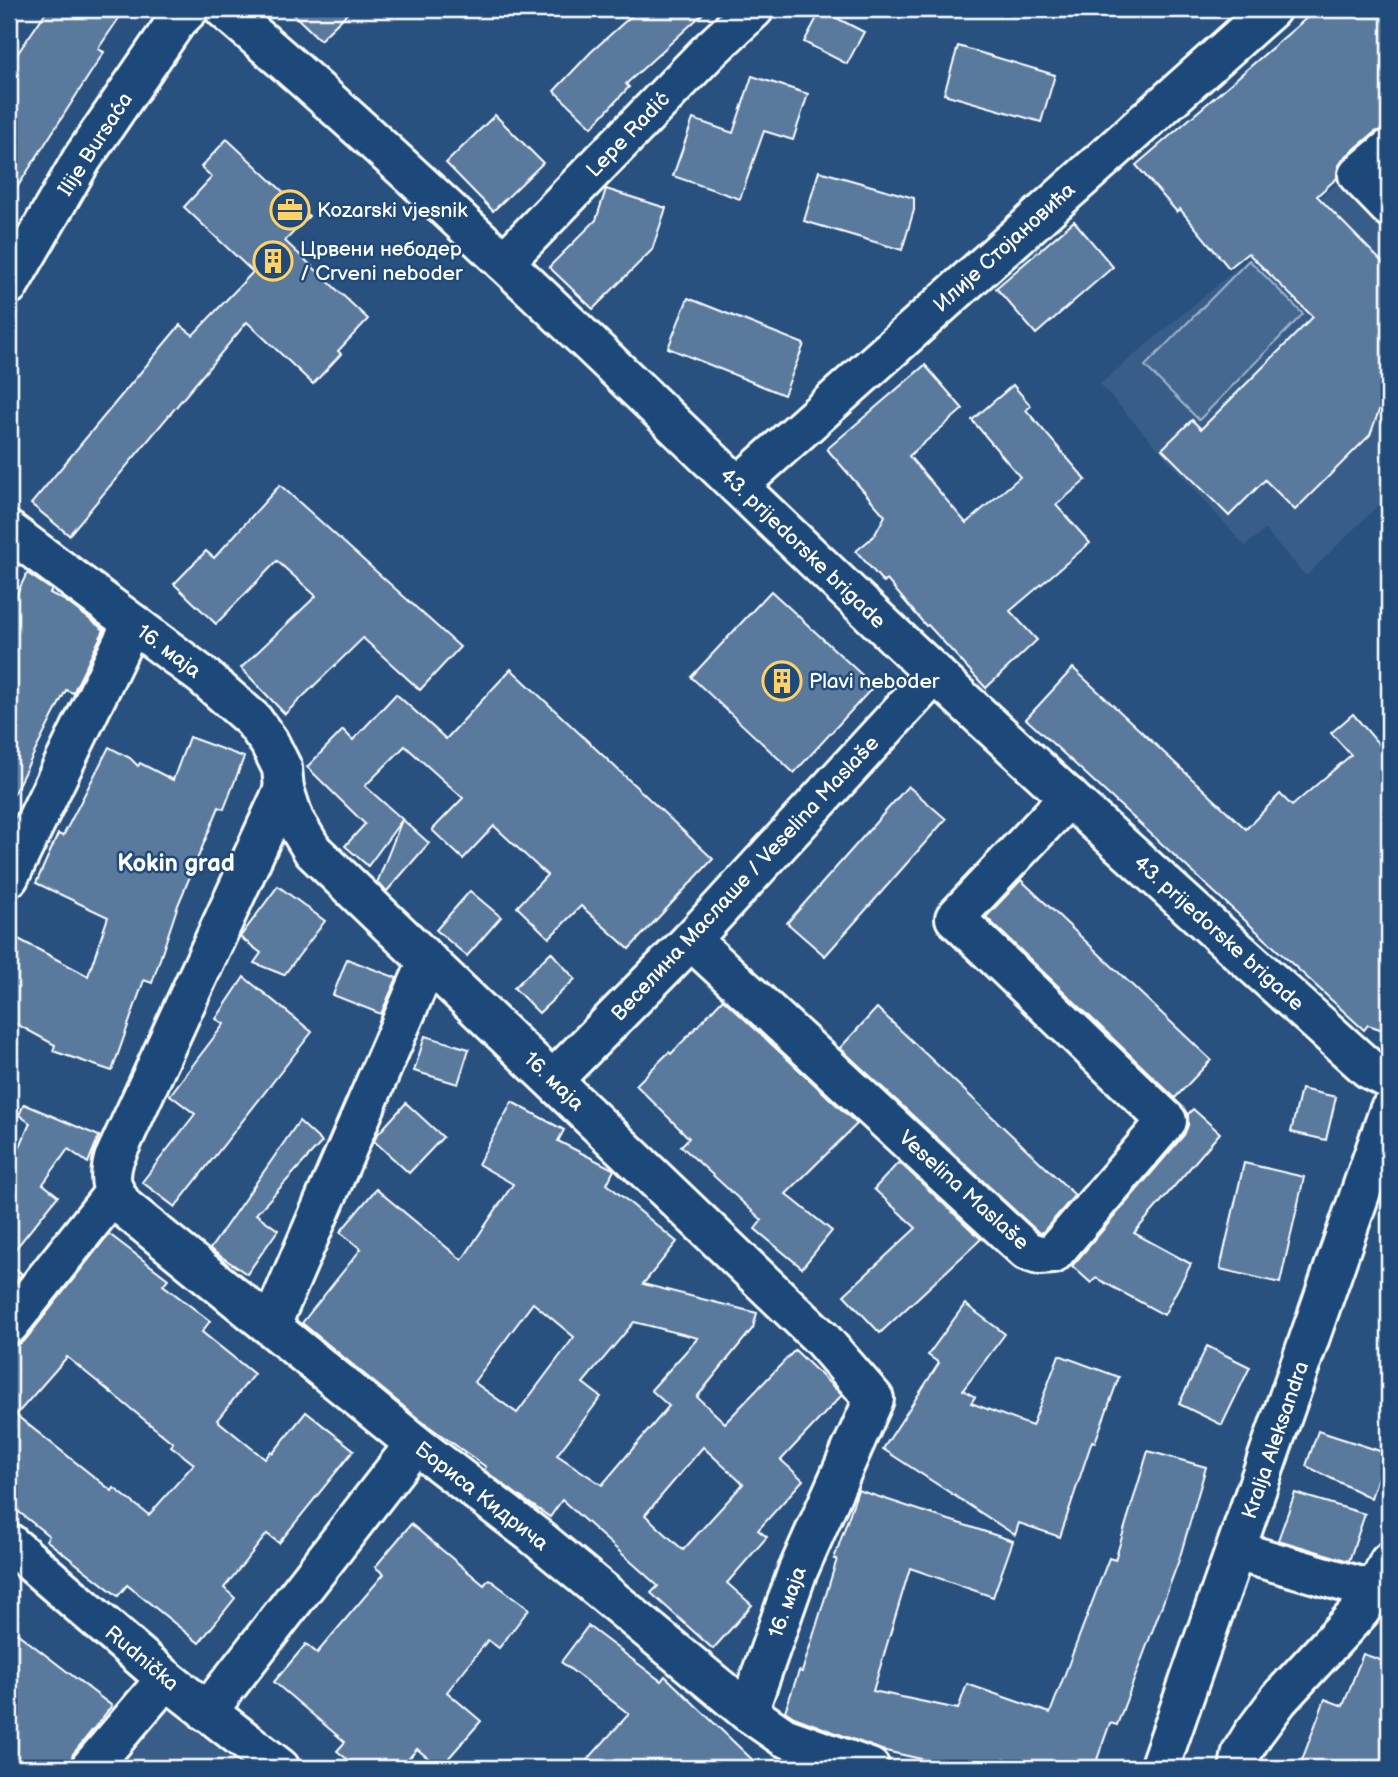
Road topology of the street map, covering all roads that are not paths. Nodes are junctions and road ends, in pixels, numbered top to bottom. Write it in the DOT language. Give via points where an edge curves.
graph roads {
  1 [pos="189,9"];
  2 [pos="224,9"];
  3 [pos="754,9"];
  4 [pos="1271,9"];
  5 [pos="1389,149"];
  6 [pos="1389,207"];
  7 [pos="504,262"];
  8 [pos="9,285"];
  9 [pos="738,486"];
  10 [pos="9,531"];
  11 [pos="132,623"];
  12 [pos="935,674"];
  13 [pos="284,789"];
  14 [pos="1069,797"];
  15 [pos="9,877"];
  16 [pos="691,940"];
  17 [pos="428,961"];
  18 [pos="1389,1079"];
  19 [pos="553,1080"];
  20 [pos="1389,1111"];
  21 [pos="114,1193"];
  22 [pos="9,1325"];
  23 [pos="271,1325"];
  24 [pos="415,1444"];
  25 [pos="9,1543"];
  26 [pos="1236,1551"];
  27 [pos="1381,1577"];
  28 [pos="166,1679"];
  29 [pos="207,1712"];
  30 [pos="748,1712"];
  31 [pos="90,1768"];
  32 [pos="280,1768"];
  33 [pos="870,1768"];
  34 [pos="1159,1768"];
  35 [pos="1239,1768"];
  1 -- 8 [label="street, Ilije Bursaća" via="82,159"];
  2 -- 7 [label="street, 43. prijedorske brigade"];
  3 -- 7 [label="street, Lepe Radić"];
  4 -- 9 [label="street, Илије Стојановића"];
  5 -- 6 [label="street" via="1358,175"];
  7 -- 9 [label="street, 43. prijedorske brigade"];
  9 -- 12 [label="street, 43. prijedorske brigade"];
  10 -- 11 [label="street, 16. маја"];
  11 -- 13 [label="street, 16. маја" via="253,720 282,768"];
  11 -- 15 [label="street"];
  12 -- 14 [label="street, 43. prijedorske brigade"];
  12 -- 16 [label="street, Веселина Маслаше / Veselina Maslaše"];
  13 -- 17 [label="street, 16. маја" via="294,820 313,851"];
  13 -- 21 [label="street" via="114,1159 109,1176"];
  14 -- 16 [label="street, Veselina Maslaše" via="955,918 1167,1121 1053,1254 1027,1251"];
  14 -- 18 [label="street, 43. prijedorske brigade" via="1369,1069"];
  16 -- 19 [label="street, Веселина Маслаше / Veselina Maslaše"];
  17 -- 19 [label="street, 16. маја"];
  17 -- 23 [label="street"];
  19 -- 30 [label="street, 16. маја" via="822,1339 874,1399 797,1573"];
  20 -- 26 [label="street, Kralja Aleksandra"];
  21 -- 22 [label="street"];
  21 -- 23 [label="street, Бориса Kидрича" via="124,1207"];
  23 -- 24 [label="street, Бориса Kидрича"];
  24 -- 29 [label="street"];
  24 -- 30 [label="street, Бориса Kидрича" via="534,1535"];
  25 -- 28 [label="street, Rudnička"];
  26 -- 27 [label="street"];
  26 -- 34 [label="street, Kralja Aleksandra"];
  27 -- 35 [label="street" via="1360,1611 1279,1699 1242,1752"];
  28 -- 29 [label="street, Rudnička"];
  28 -- 31 [label="street"];
  29 -- 32 [label="street, Rudnička"];
  30 -- 33 [label="street, Бориса Kидрича" via="784,1737"];
}
